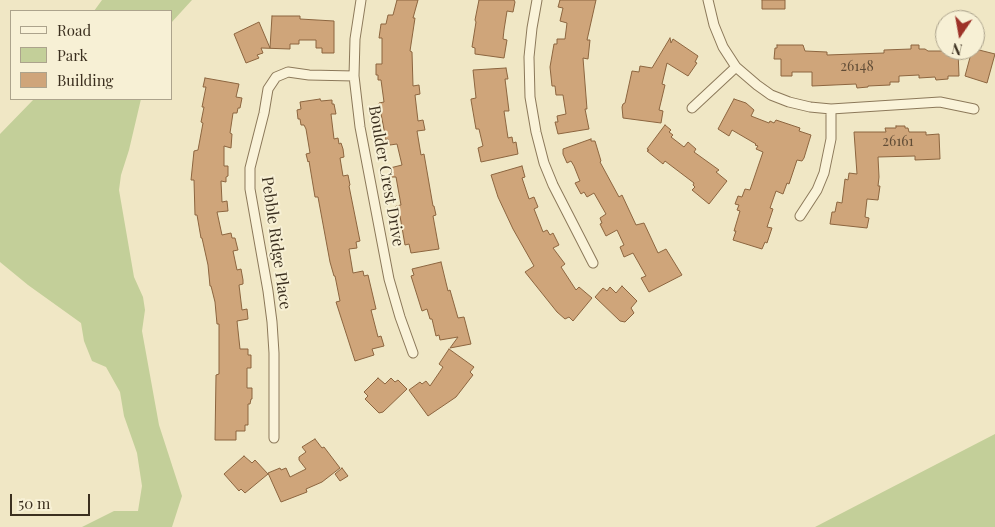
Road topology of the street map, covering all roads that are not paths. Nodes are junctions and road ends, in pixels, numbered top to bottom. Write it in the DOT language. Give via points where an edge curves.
graph roads {
  1 [pos="361,0"];
  2 [pos="537,0"];
  3 [pos="708,0"];
  4 [pos="736,68"];
  5 [pos="354,76"];
  6 [pos="692,108"];
  7 [pos="831,109"];
  8 [pos="974,110"];
  9 [pos="800,216"];
  10 [pos="593,263"];
  11 [pos="413,353"];
  12 [pos="274,438"];
  1 -- 5 [label="street, Boulder Crest Drive"];
  2 -- 10 [label="street" via="529,57 530,96 536,132 552,185"];
  3 -- 4 [label="street" via="723,47"];
  4 -- 6 [label="street"];
  4 -- 7 [label="street" via="771,94 789,102"];
  5 -- 11 [label="street, Boulder Crest Drive" via="360,127 389,279"];
  5 -- 12 [label="street, Pebble Ridge Place" via="288,72 276,77 268,89 250,168 250,189 272,322"];
  7 -- 8 [label="street" via="940,102"];
  7 -- 9 [label="street" via="831,139 824,173"];
}
